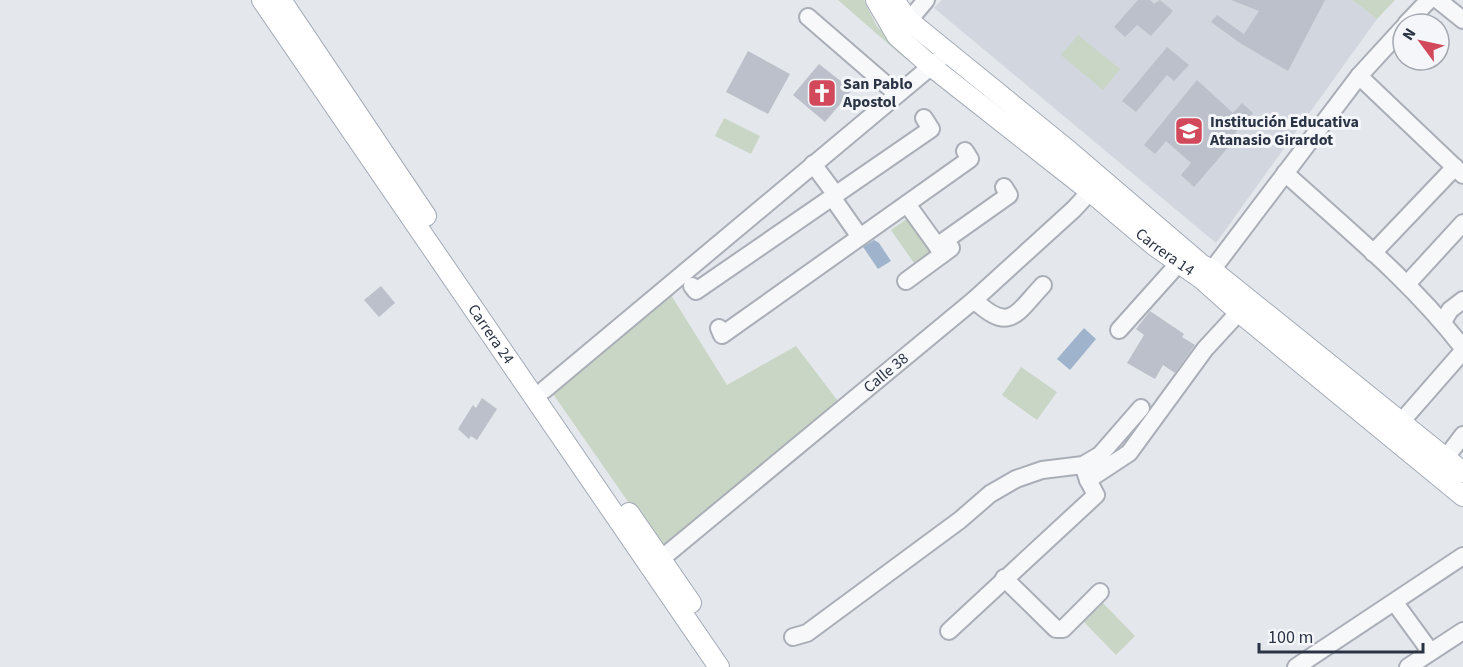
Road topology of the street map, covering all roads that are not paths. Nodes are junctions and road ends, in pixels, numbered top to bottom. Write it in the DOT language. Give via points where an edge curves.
graph roads {
  1 [pos="262,0"];
  2 [pos="280,0"];
  3 [pos="876,0"];
  4 [pos="894,0"];
  5 [pos="926,0"];
  6 [pos="1429,0"];
  7 [pos="1438,0"];
  8 [pos="1418,12"];
  9 [pos="808,16"];
  10 [pos="1463,20"];
  11 [pos="902,28"];
  12 [pos="1391,41"];
  13 [pos="947,53"];
  14 [pos="931,66"];
  15 [pos="1359,76"];
  16 [pos="897,94"];
  17 [pos="924,118"];
  18 [pos="965,152"];
  19 [pos="1063,157"];
  20 [pos="811,167"];
  21 [pos="1459,171"];
  22 [pos="1285,173"];
  23 [pos="1097,185"];
  24 [pos="1004,187"];
  25 [pos="832,197"];
  26 [pos="907,204"];
  27 [pos="1463,223"];
  28 [pos="860,237"];
  29 [pos="944,249"];
  30 [pos="1373,253"];
  31 [pos="1184,257"];
  32 [pos="1207,275"];
  33 [pos="906,281"];
  34 [pos="1407,284"];
  35 [pos="1043,285"];
  36 [pos="692,286"];
  37 [pos="974,300"];
  38 [pos="1463,300"];
  39 [pos="1239,312"];
  40 [pos="1443,322"];
  41 [pos="719,328"];
  42 [pos="1119,330"];
  43 [pos="1463,350"];
  44 [pos="539,394"];
  45 [pos="1141,408"];
  46 [pos="1401,422"];
  47 [pos="1463,435"];
  48 [pos="1440,466"];
  49 [pos="1463,472"];
  50 [pos="1085,473"];
  51 [pos="1463,496"];
  52 [pos="1463,556"];
  53 [pos="661,558"];
  54 [pos="1004,578"];
  55 [pos="1100,592"];
  56 [pos="1395,603"];
  57 [pos="949,630"];
  58 [pos="1463,631"];
  59 [pos="794,637"];
  60 [pos="1430,651"];
  61 [pos="719,667"];
  62 [pos="734,667"];
  63 [pos="1296,667"];
  64 [pos="1408,667"];
  1 -- 44 [label="main road, Carrera 24"];
  2 -- 44 [label="main road, Carrera 24"];
  3 -- 11 [label="main road, Carrera 14"];
  4 -- 11 [label="main road, Carrera 14"];
  5 -- 11 [label="street"];
  6 -- 8 [label="street"];
  7 -- 10 [label="street"];
  9 -- 16 [label="street"];
  11 -- 13 [label="main road, Carrera 14"];
  11 -- 14 [label="main road, Carrera 14"];
  12 -- 15 [label="street"];
  13 -- 14 [label="street"];
  13 -- 19 [label="main road, Carrera 14"];
  14 -- 16 [label="street"];
  14 -- 19 [label="main road, Carrera 14"];
  15 -- 21 [label="street"];
  15 -- 22 [label="street"];
  16 -- 20 [label="street"];
  17 -- 25 [label="street" via="931,129"];
  18 -- 26 [label="street" via="970,159"];
  19 -- 23 [label="main road, Carrera 14"];
  20 -- 25 [label="street"];
  20 -- 44 [label="street"];
  21 -- 30 [label="street"];
  22 -- 30 [label="street"];
  22 -- 32 [label="street"];
  23 -- 31 [label="main road, Carrera 14" via="1155,246"];
  23 -- 37 [label="street, Calle 38"];
  24 -- 29 [label="street" via="1009,195"];
  25 -- 28 [label="street"];
  25 -- 36 [label="street" via="696,291"];
  26 -- 28 [label="street"];
  26 -- 29 [label="street"];
  27 -- 34 [label="street"];
  28 -- 41 [label="street" via="722,334"];
  29 -- 33 [label="street"];
  30 -- 34 [label="street"];
  31 -- 32 [label="main road, Carrera 14"];
  31 -- 42 [label="street"];
  32 -- 39 [label="main road, Carrera 14"];
  32 -- 46 [label="main road, Carrera 14"];
  34 -- 40 [label="street"];
  35 -- 37 [label="street" via="1008,319 991,314"];
  37 -- 53 [label="street, Calle 38"];
  38 -- 40 [label="street"];
  39 -- 48 [label="main road, Carrera 14"];
  39 -- 50 [label="street" via="1205,349 1129,453"];
  40 -- 43 [label="street"];
  43 -- 46 [label="street"];
  44 -- 53 [label="main road, Carrera 24"];
  44 -- 61 [label="main road, Carrera 24"];
  45 -- 50 [label="street"];
  46 -- 48 [label="main road, Carrera 14"];
  47 -- 48 [label="street"];
  48 -- 49 [label="main road, Carrera 14"];
  48 -- 51 [label="main road, Carrera 14"];
  50 -- 54 [label="street" via="1096,495"];
  50 -- 59 [label="street" via="1042,470 1016,479 990,494 807,633"];
  52 -- 56 [label="street"];
  53 -- 62 [label="main road, Carrera 24"];
  54 -- 55 [label="street" via="1056,629 1064,629"];
  54 -- 57 [label="street"];
  56 -- 60 [label="street"];
  56 -- 63 [label="street"];
  58 -- 60 [label="street"];
  60 -- 64 [label="street"];
}
